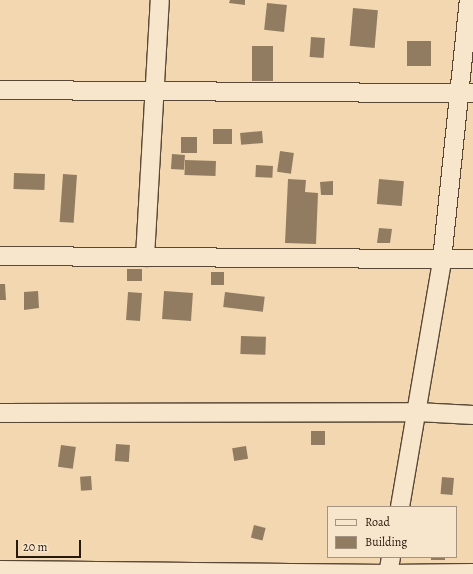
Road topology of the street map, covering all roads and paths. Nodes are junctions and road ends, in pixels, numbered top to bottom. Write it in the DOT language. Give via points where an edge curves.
graph roads {
  1 [pos="160,0"];
  2 [pos="469,0"];
  3 [pos="0,90"];
  4 [pos="154,91"];
  5 [pos="466,93"];
  6 [pos="0,256"];
  7 [pos="145,257"];
  8 [pos="473,259"];
  9 [pos="442,260"];
  10 [pos="417,412"];
  11 [pos="0,413"];
  12 [pos="473,415"];
  13 [pos="400,506"];
  14 [pos="391,558"];
  15 [pos="0,570"];
  16 [pos="473,573"];
  17 [pos="388,574"];
  1 -- 4 [label="street"];
  2 -- 5 [label="street"];
  3 -- 4 [label="street"];
  4 -- 5 [label="street"];
  4 -- 7 [label="street"];
  5 -- 9 [label="street"];
  6 -- 7 [label="street"];
  7 -- 9 [label="street"];
  8 -- 9 [label="street"];
  9 -- 10 [label="street"];
  10 -- 11 [label="street"];
  10 -- 12 [label="street"];
  10 -- 13 [label="street"];
  14 -- 17 [label="street"];
  15 -- 17 [label="street"];
  16 -- 17 [label="street"];
}
